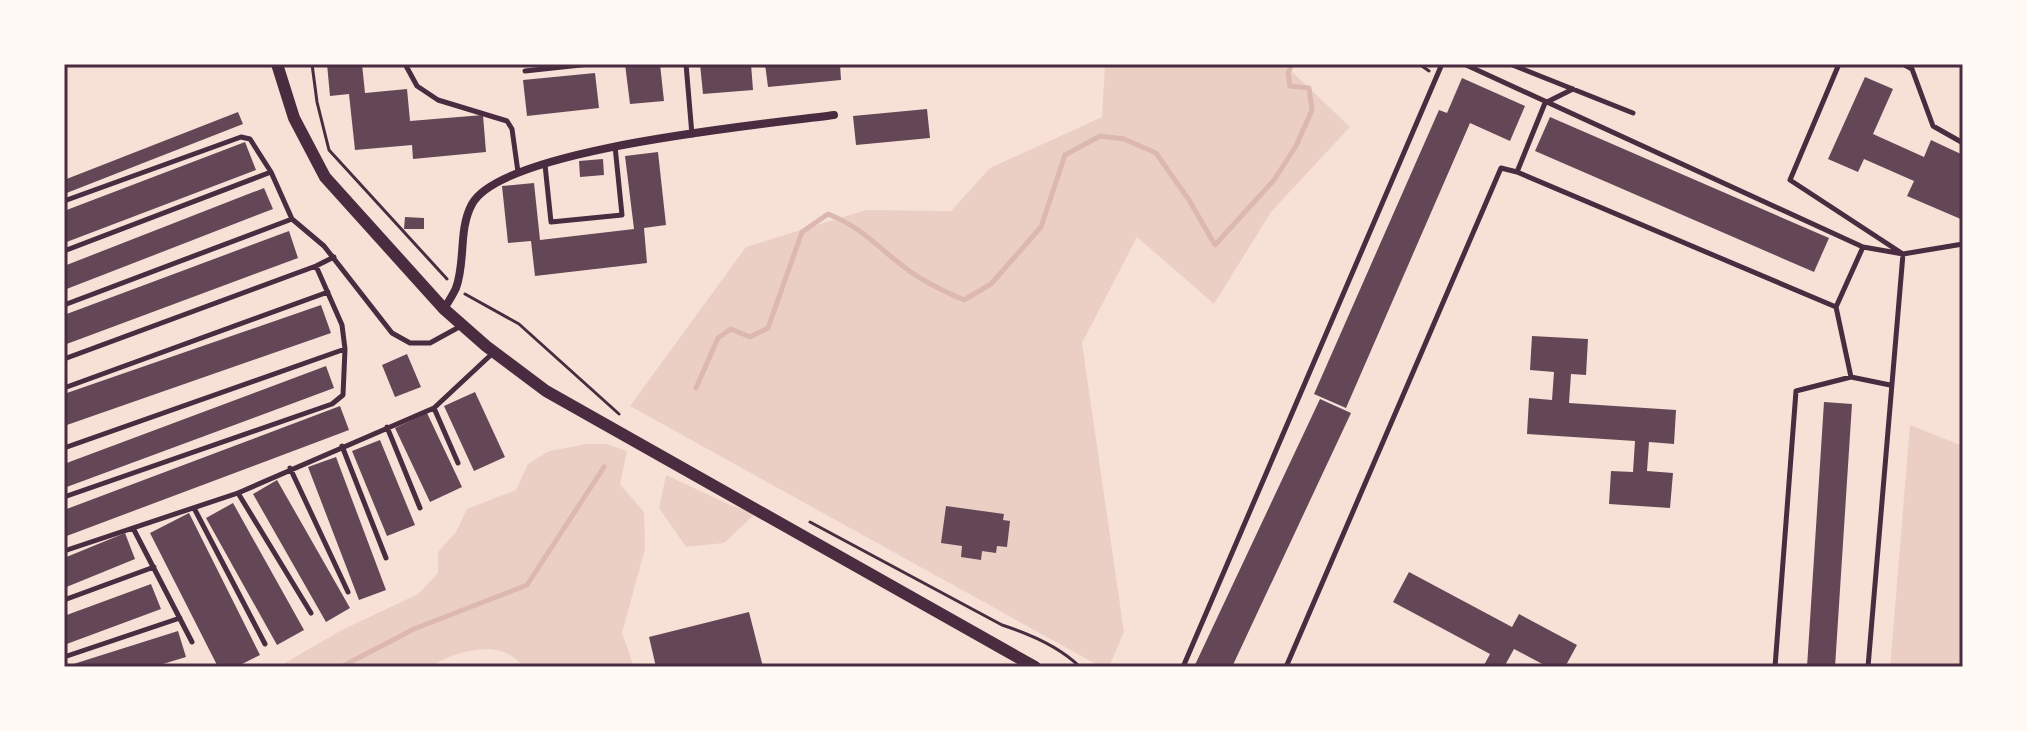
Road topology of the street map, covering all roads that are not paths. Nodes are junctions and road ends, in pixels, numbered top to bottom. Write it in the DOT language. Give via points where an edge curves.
graph roads {
  1 [pos="277,64"];
  2 [pos="405,64"];
  3 [pos="590,64"];
  4 [pos="686,64"];
  5 [pos="1442,64"];
  6 [pos="1464,64"];
  7 [pos="1510,64"];
  8 [pos="1839,64"];
  9 [pos="1903,64"];
  10 [pos="525,71"];
  11 [pos="1573,89"];
  12 [pos="1545,103"];
  13 [pos="1633,113"];
  14 [pos="834,115"];
  15 [pos="692,135"];
  16 [pos="1963,143"];
  17 [pos="615,145"];
  18 [pos="545,165"];
  19 [pos="271,172"];
  20 [pos="518,172"];
  21 [pos="1517,172"];
  22 [pos="64,201"];
  23 [pos="292,219"];
  24 [pos="1963,244"];
  25 [pos="1863,247"];
  26 [pos="64,251"];
  27 [pos="1903,254"];
  28 [pos="334,257"];
  29 [pos="316,266"];
  30 [pos="328,292"];
  31 [pos="64,305"];
  32 [pos="1836,307"];
  33 [pos="444,309"];
  34 [pos="461,326"];
  35 [pos="345,349"];
  36 [pos="494,352"];
  37 [pos="64,359"];
  38 [pos="1851,377"];
  39 [pos="1890,385"];
  40 [pos="64,388"];
  41 [pos="434,408"];
  42 [pos="387,427"];
  43 [pos="342,446"];
  44 [pos="64,448"];
  45 [pos="458,463"];
  46 [pos="290,468"];
  47 [pos="238,493"];
  48 [pos="64,497"];
  49 [pos="194,508"];
  50 [pos="420,508"];
  51 [pos="133,528"];
  52 [pos="64,551"];
  53 [pos="386,558"];
  54 [pos="154,567"];
  55 [pos="348,592"];
  56 [pos="64,600"];
  57 [pos="311,613"];
  58 [pos="180,618"];
  59 [pos="192,642"];
  60 [pos="265,644"];
  61 [pos="64,657"];
  62 [pos="1035,667"];
  63 [pos="1183,667"];
  64 [pos="1286,667"];
  65 [pos="1775,667"];
  66 [pos="1868,667"];
  1 -- 33 [label="street" via="294,118 325,177"];
  2 -- 20 [label="lane" via="417,86 438,100 507,121"];
  3 -- 10 [label="lane"];
  4 -- 15 [label="lane"];
  5 -- 63 [label="lane"];
  6 -- 12 [label="lane"];
  7 -- 11 [label="lane"];
  8 -- 27 [label="lane" via="1790,180"];
  9 -- 16 [label="lane" via="1912,69 1933,126"];
  11 -- 12 [label="lane"];
  11 -- 13 [label="lane"];
  12 -- 21 [label="lane"];
  12 -- 25 [label="lane"];
  14 -- 15 [label="street"];
  15 -- 17 [label="street"];
  17 -- 18 [label="street"];
  17 -- 18 [label="lane" via="622,215 551,222"];
  18 -- 20 [label="street"];
  19 -- 22 [label="lane" via="256,145 241,137"];
  19 -- 23 [label="lane"];
  19 -- 26 [label="lane"];
  20 -- 33 [label="street" via="489,185 472,203 456,289"];
  21 -- 32 [label="lane"];
  21 -- 64 [label="lane" via="1501,168"];
  23 -- 28 [label="lane"];
  23 -- 31 [label="lane"];
  24 -- 27 [label="lane"];
  25 -- 27 [label="lane"];
  25 -- 32 [label="lane"];
  27 -- 39 [label="lane"];
  28 -- 29 [label="lane"];
  28 -- 34 [label="lane" via="402,340 430,343"];
  29 -- 30 [label="lane"];
  29 -- 37 [label="lane"];
  30 -- 35 [label="lane"];
  30 -- 40 [label="lane"];
  32 -- 38 [label="lane"];
  33 -- 34 [label="street"];
  34 -- 36 [label="street"];
  35 -- 44 [label="lane"];
  35 -- 48 [label="lane" via="343,395 332,404"];
  36 -- 41 [label="lane"];
  36 -- 62 [label="street" via="573,407"];
  38 -- 39 [label="lane"];
  38 -- 65 [label="lane" via="1796,391"];
  39 -- 66 [label="lane"];
  41 -- 42 [label="lane"];
  41 -- 45 [label="lane"];
  42 -- 43 [label="lane"];
  42 -- 50 [label="lane"];
  43 -- 46 [label="lane"];
  43 -- 53 [label="lane"];
  46 -- 47 [label="lane"];
  46 -- 55 [label="lane"];
  47 -- 49 [label="lane"];
  47 -- 57 [label="lane"];
  49 -- 51 [label="lane"];
  49 -- 60 [label="lane"];
  51 -- 52 [label="lane"];
  51 -- 54 [label="lane"];
  54 -- 56 [label="lane"];
  54 -- 58 [label="lane"];
  58 -- 59 [label="lane"];
  58 -- 61 [label="lane"];
}
